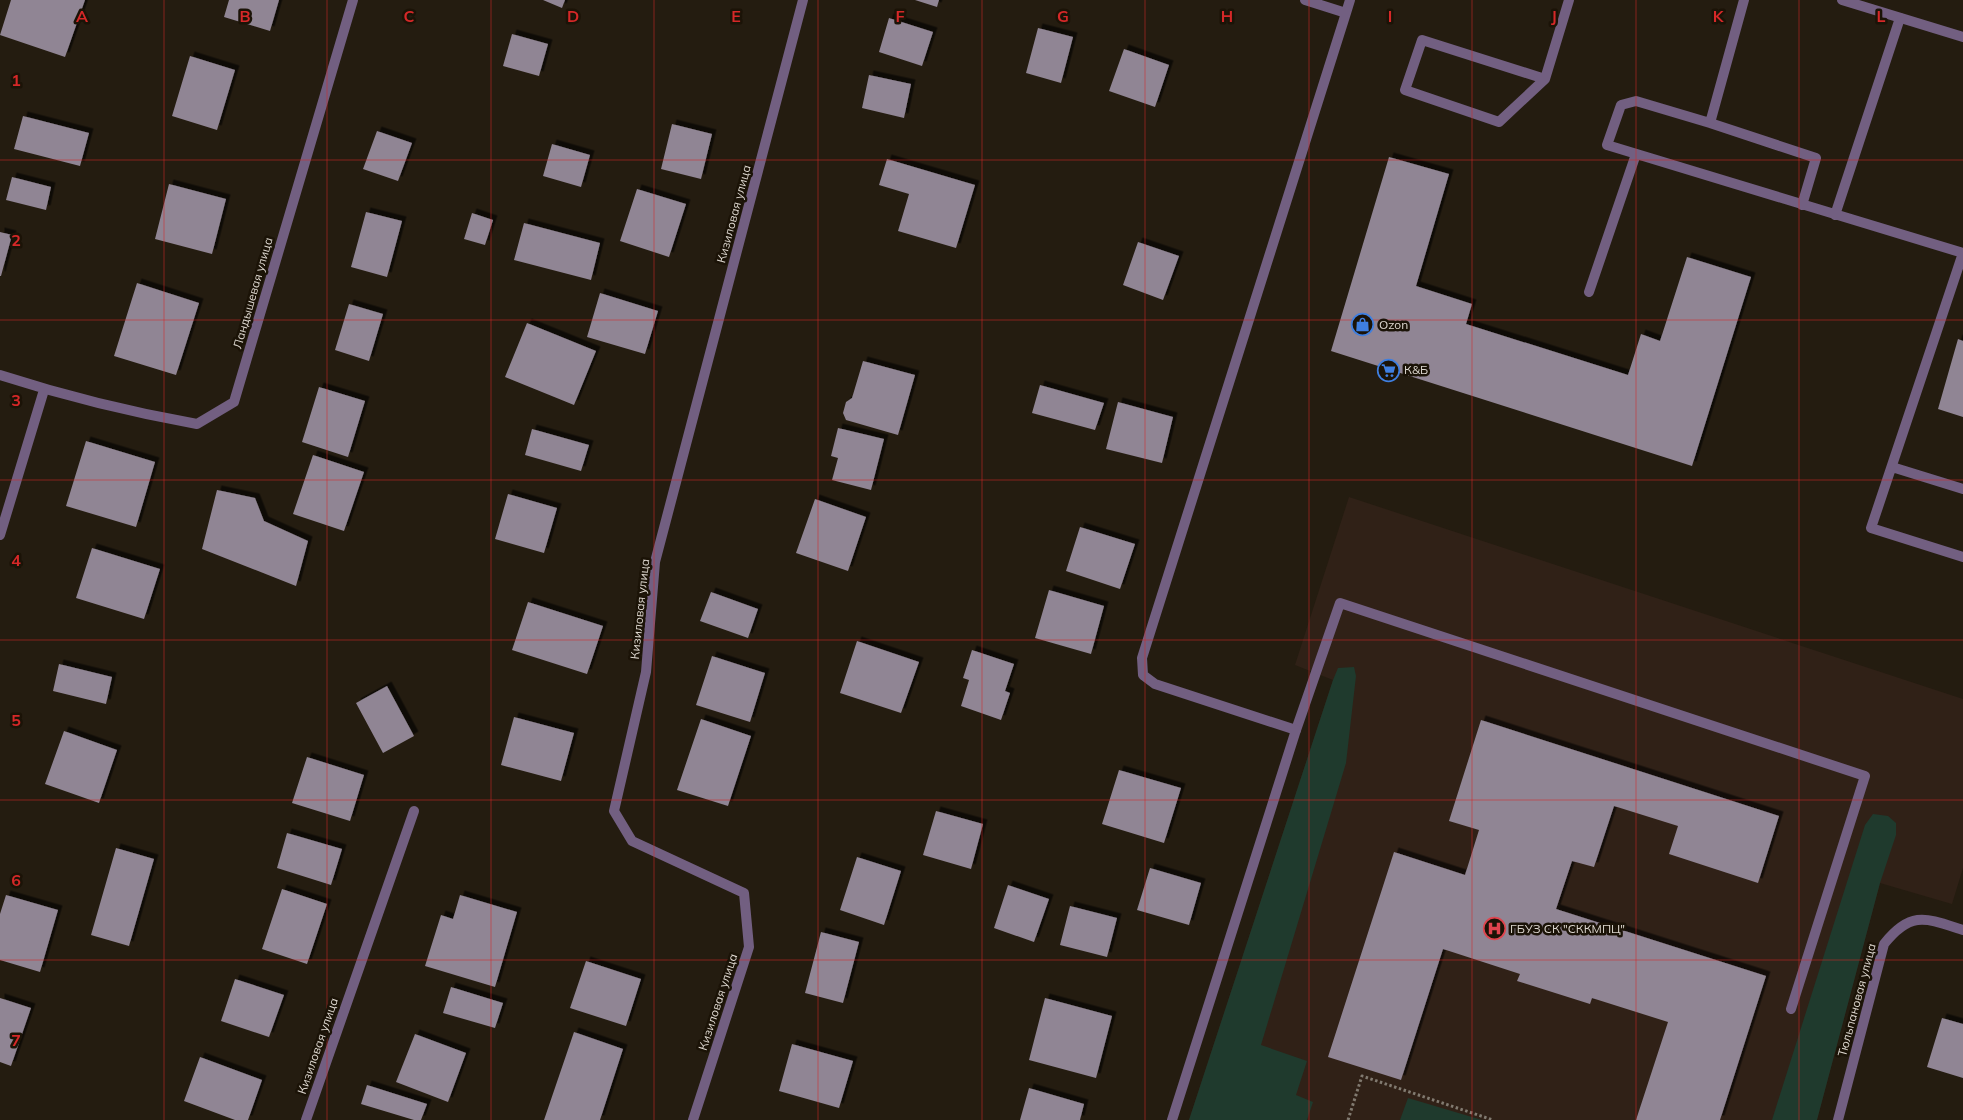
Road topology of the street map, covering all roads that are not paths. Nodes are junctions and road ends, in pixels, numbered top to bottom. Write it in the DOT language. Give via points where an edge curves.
graph roads {
  1 [pos="353,0"];
  2 [pos="803,0"];
  3 [pos="1305,0"];
  4 [pos="1350,0"];
  5 [pos="1569,0"];
  6 [pos="1744,0"];
  7 [pos="1842,0"];
  8 [pos="1346,13"];
  9 [pos="1900,18"];
  10 [pos="1963,37"];
  11 [pos="1545,79"];
  12 [pos="1710,123"];
  13 [pos="1636,154"];
  14 [pos="1802,205"];
  15 [pos="1836,215"];
  16 [pos="1963,253"];
  17 [pos="1589,292"];
  18 [pos="0,375"];
  19 [pos="44,390"];
  20 [pos="1892,467"];
  21 [pos="1963,489"];
  22 [pos="0,535"];
  23 [pos="1963,557"];
  24 [pos="1296,730"];
  25 [pos="414,811"];
  26 [pos="1963,930"];
  27 [pos="1791,1009"];
  28 [pos="306,1120"];
  29 [pos="693,1120"];
  30 [pos="1172,1120"];
  31 [pos="1838,1120"];
  1 -- 19 [label="street, Ландышевая улица" via="234,402 197,424 139,414"];
  2 -- 29 [label="street, Кизиловая улица" via="656,562 646,672 614,811 632,841 744,893 749,947"];
  3 -- 8 [label="street"];
  4 -- 8 [label="street"];
  5 -- 11 [label="street"];
  6 -- 12 [label="street"];
  7 -- 9 [label="street"];
  8 -- 24 [label="street" via="1142,658 1143,675 1155,684"];
  9 -- 10 [label="street"];
  9 -- 15 [label="street"];
  11 -- 11 [label="street" via="1422,40 1405,90 1499,122"];
  12 -- 13 [label="street" via="1636,101 1621,105 1607,145"];
  12 -- 14 [label="street" via="1816,158"];
  13 -- 14 [label="street"];
  13 -- 17 [label="street"];
  14 -- 15 [label="street"];
  15 -- 16 [label="street"];
  16 -- 20 [label="street"];
  18 -- 19 [label="street, Ландышевая улица"];
  19 -- 22 [label="street"];
  20 -- 21 [label="street"];
  20 -- 23 [label="street" via="1871,528"];
  24 -- 27 [label="street" via="1340,603 1865,776"];
  24 -- 30 [label="street"];
  25 -- 28 [label="street, Кизиловая улица"];
  26 -- 31 [label="street, Тюльпановая улица" via="1918,919 1898,927 1884,944"];
}
